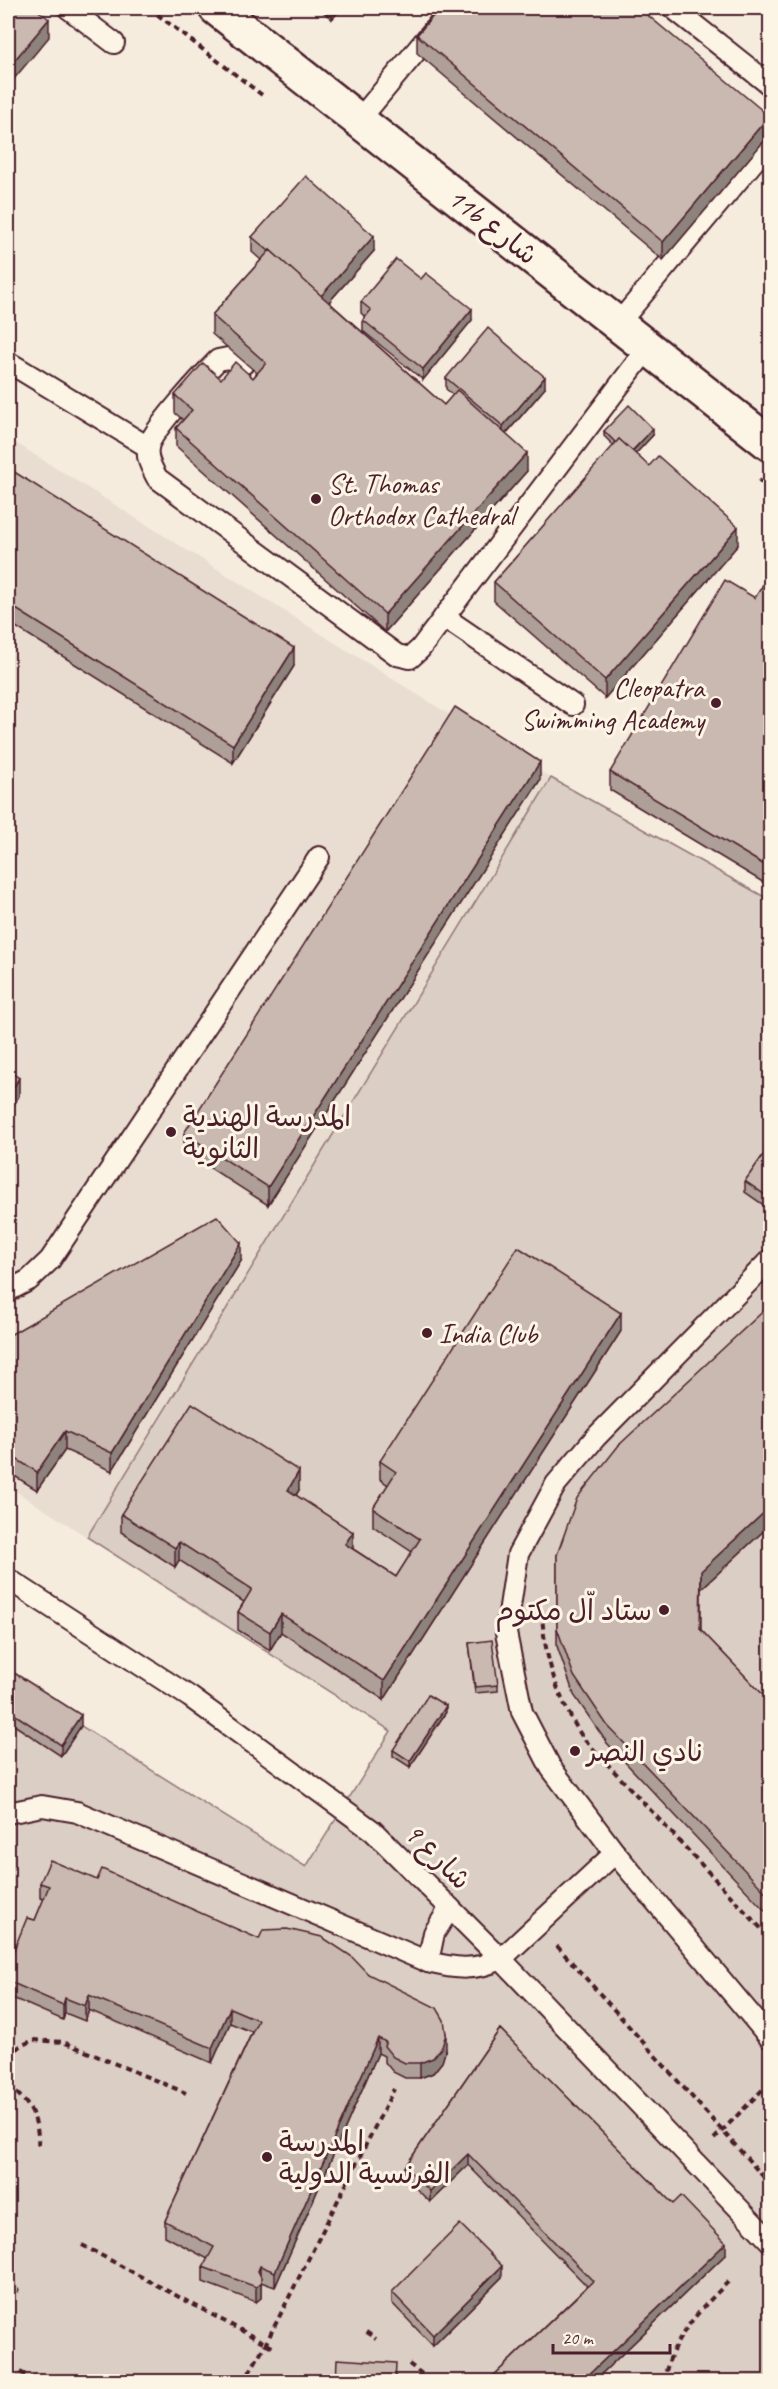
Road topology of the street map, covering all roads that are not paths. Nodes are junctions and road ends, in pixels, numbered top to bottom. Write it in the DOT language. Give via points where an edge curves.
graph roads {
  1 [pos="69,8"];
  2 [pos="216,8"];
  3 [pos="452,8"];
  4 [pos="673,8"];
  5 [pos="114,43"];
  6 [pos="771,85"];
  7 [pos="359,120"];
  8 [pos="771,142"];
  9 [pos="617,325"];
  10 [pos="647,349"];
  11 [pos="8,362"];
  12 [pos="243,364"];
  13 [pos="771,444"];
  14 [pos="148,447"];
  15 [pos="444,617"];
  16 [pos="573,705"];
  17 [pos="319,857"];
  18 [pos="771,1260"];
  19 [pos="8,1291"];
  20 [pos="8,1579"];
  21 [pos="8,1813"];
  22 [pos="615,1853"];
  23 [pos="450,1908"];
  24 [pos="501,1959"];
  25 [pos="428,1962"];
  26 [pos="771,2038"];
  27 [pos="771,2241"];
  1 -- 5 [label="lane"];
  2 -- 7 [label="street, 11b شارع"];
  3 -- 7 [label="lane"];
  4 -- 6 [label="lane"];
  7 -- 9 [label="street, 11b شارع"];
  8 -- 9 [label="lane"];
  9 -- 10 [label="street, 11b شارع"];
  10 -- 13 [label="street, 11b شارع"];
  10 -- 15 [label="lane"];
  11 -- 14 [label="lane"];
  12 -- 14 [label="lane" via="228,358 218,360 156,432"];
  14 -- 15 [label="lane" via="149,463 157,478 397,655 416,655"];
  15 -- 16 [label="lane"];
  17 -- 19 [label="lane" via="50,1260 29,1281"];
  18 -- 22 [label="lane" via="589,1444 556,1484 518,1554 506,1633 522,1712 551,1768"];
  20 -- 23 [label="lane, شارع 9" via="190,1696 360,1820"];
  21 -- 25 [label="lane" via="42,1806 77,1812"];
  22 -- 24 [label="lane"];
  22 -- 26 [label="lane"];
  23 -- 24 [label="lane, شارع 9"];
  23 -- 25 [label="lane" via="434,1933"];
  24 -- 25 [label="lane" via="468,1970"];
  24 -- 27 [label="lane, شارع 9"];
}
